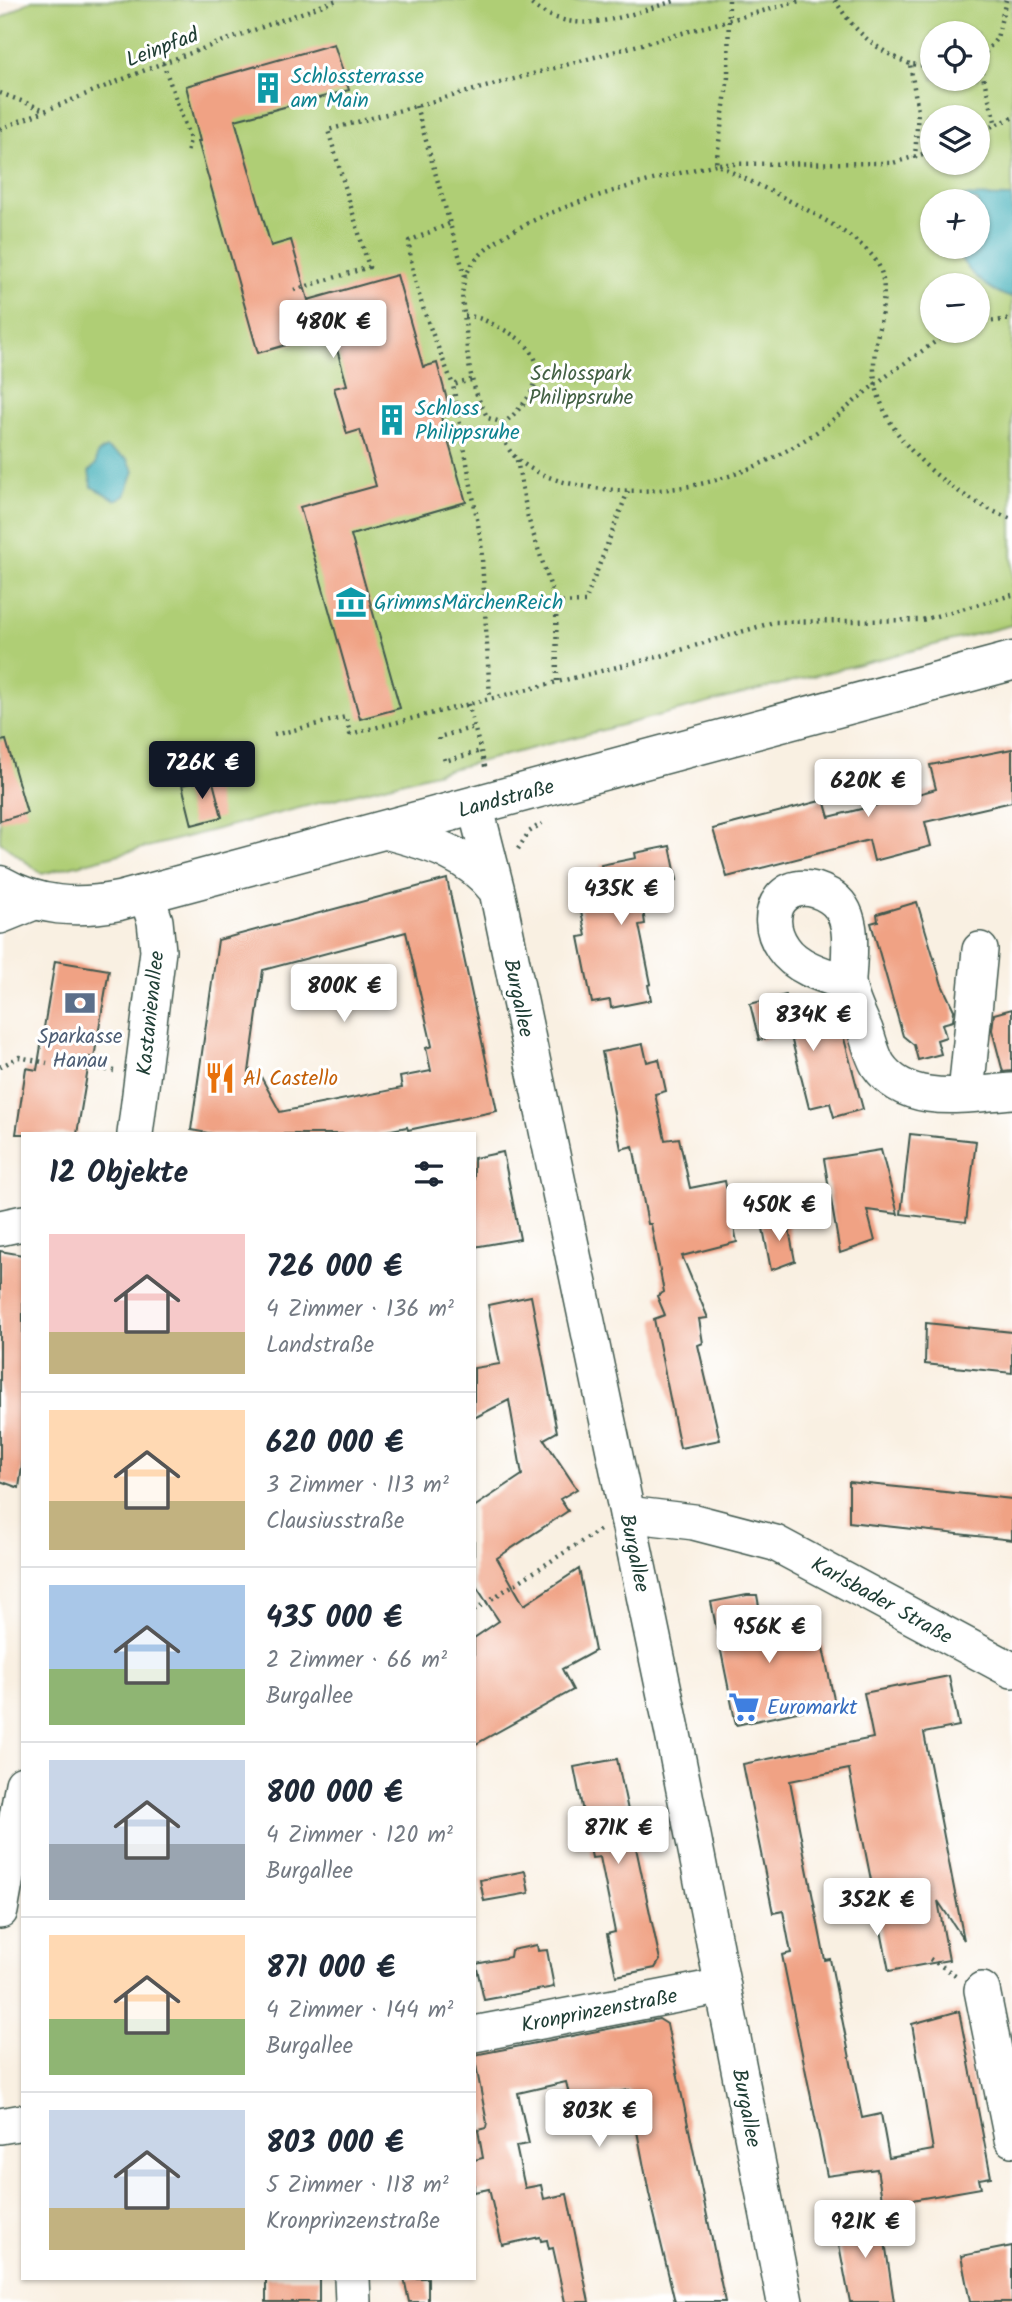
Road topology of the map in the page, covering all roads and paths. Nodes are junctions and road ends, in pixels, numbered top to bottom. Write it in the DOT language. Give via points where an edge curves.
graph roads {
  1 [pos="337,0"];
  2 [pos="526,0"];
  3 [pos="678,0"];
  4 [pos="729,0"];
  5 [pos="803,0"];
  6 [pos="835,0"];
  7 [pos="1006,0"];
  8 [pos="730,20"];
  9 [pos="990,46"];
  10 [pos="163,63"];
  11 [pos="910,64"];
  12 [pos="920,65"];
  13 [pos="987,91"];
  14 [pos="0,93"];
  15 [pos="415,106"];
  16 [pos="47,110"];
  17 [pos="1012,118"];
  18 [pos="996,125"];
  19 [pos="990,127"];
  20 [pos="0,129"];
  21 [pos="187,154"];
  22 [pos="920,156"];
  23 [pos="915,158"];
  24 [pos="716,164"];
  25 [pos="449,224"];
  26 [pos="465,277"];
  27 [pos="294,290"];
  28 [pos="465,316"];
  29 [pos="1012,319"];
  30 [pos="990,322"];
  31 [pos="933,343"];
  32 [pos="471,380"];
  33 [pos="876,384"];
  34 [pos="453,385"];
  35 [pos="504,424"];
  36 [pos="516,459"];
  37 [pos="628,491"];
  38 [pos="1012,519"];
  39 [pos="1012,595"];
  40 [pos="556,603"];
  41 [pos="1012,661"];
  42 [pos="558,681"];
  43 [pos="490,698"];
  44 [pos="468,704"];
  45 [pos="475,727"];
  46 [pos="274,735"];
  47 [pos="439,740"];
  48 [pos="481,751"];
  49 [pos="444,758"];
  50 [pos="485,803"];
  51 [pos="381,830"];
  52 [pos="0,885"];
  53 [pos="497,891"];
  54 [pos="146,894"];
  55 [pos="37,901"];
  56 [pos="0,916"];
  57 [pos="980,950"];
  58 [pos="848,983"];
  59 [pos="47,1063"];
  60 [pos="0,1067"];
  61 [pos="1012,1091"];
  62 [pos="967,1094"];
  63 [pos="135,1132"];
  64 [pos="21,1223"];
  65 [pos="0,1228"];
  66 [pos="626,1514"];
  67 [pos="476,1609"];
  68 [pos="1012,1670"];
  69 [pos="21,1795"];
  70 [pos="0,1911"];
  71 [pos="723,1986"];
  72 [pos="982,1990"];
  73 [pos="476,2034"];
  74 [pos="21,2122"];
  75 [pos="0,2126"];
  76 [pos="1012,2139"];
  77 [pos="352,2280"];
  78 [pos="353,2302"];
  79 [pos="785,2302"];
  1 -- 10 [label="path, Leinpfad"];
  2 -- 3 [label="path" via="549,17 584,24"];
  4 -- 8 [label="path"];
  5 -- 8 [label="path"];
  6 -- 11 [label="path" via="850,26"];
  7 -- 9 [label="path" via="997,38"];
  8 -- 15 [label="path"];
  8 -- 24 [label="path" via="728,77"];
  10 -- 16 [label="path, Leinpfad"];
  10 -- 21 [label="path" via="190,139"];
  11 -- 12 [label="path"];
  11 -- 23 [label="path" via="918,111"];
  13 -- 18 [label="path"];
  14 -- 16 [label="path"];
  15 -- 25 [label="path"];
  15 -- 27 [label="path" via="328,131 369,267"];
  16 -- 20 [label="path, Leinpfad"];
  17 -- 18 [label="path"];
  18 -- 19 [label="path"];
  22 -- 23 [label="path"];
  23 -- 24 [label="path" via="866,164"];
  24 -- 26 [label="path" via="572,205 509,232 478,256"];
  24 -- 33 [label="path" via="842,231 872,255 881,273 882,291 873,367"];
  25 -- 26 [label="path"];
  25 -- 34 [label="path" via="409,241 410,269"];
  26 -- 28 [label="path"];
  28 -- 32 [label="path"];
  28 -- 35 [label="path" via="507,331 528,344 534,354 535,385 522,409"];
  29 -- 30 [label="path"];
  31 -- 33 [label="path"];
  32 -- 34 [label="path"];
  32 -- 35 [label="path" via="488,418"];
  33 -- 37 [label="path" via="831,422 771,460 698,487"];
  33 -- 38 [label="path" via="887,414 922,463 959,493"];
  34 -- 43 [label="path" via="481,541"];
  35 -- 36 [label="path" via="506,444"];
  36 -- 37 [label="path" via="558,481"];
  36 -- 40 [label="path" via="528,518"];
  37 -- 40 [label="path" via="585,602"];
  39 -- 42 [label="path" via="922,620 774,622"];
  40 -- 42 [label="path"];
  41 -- 50 [label="main road, Landstraße"];
  42 -- 43 [label="path"];
  43 -- 44 [label="path"];
  44 -- 45 [label="path"];
  44 -- 46 [label="path" via="350,734 346,717"];
  45 -- 47 [label="path"];
  45 -- 48 [label="path"];
  48 -- 49 [label="path"];
  48 -- 50 [label="path"];
  50 -- 51 [label="main road, Landstraße"];
  50 -- 53 [label="street, Burgallee"];
  51 -- 53 [label="street" via="415,838 471,863"];
  51 -- 54 [label="main road, Landstraße"];
  52 -- 55 [label="main road, Landstraße"];
  53 -- 66 [label="street, Burgallee"];
  54 -- 55 [label="main road, Landstraße" via="97,905"];
  54 -- 63 [label="street, Kastanienallee" via="158,951"];
  55 -- 56 [label="street"];
  57 -- 62 [label="street"];
  58 -- 62 [label="street" via="877,1063 889,1079 920,1093"];
  59 -- 60 [label="path" via="19,1057"];
  61 -- 62 [label="street"];
  64 -- 65 [label="street"];
  66 -- 67 [label="path"];
  66 -- 68 [label="street, Karlsbader Straße" via="694,1522 775,1543"];
  66 -- 71 [label="street, Burgallee"];
  69 -- 70 [label="street"];
  71 -- 73 [label="street, Kronprinzenstraße"];
  71 -- 79 [label="street, Burgallee"];
  72 -- 76 [label="street"];
  74 -- 75 [label="street"];
  77 -- 78 [label="street"];
}
